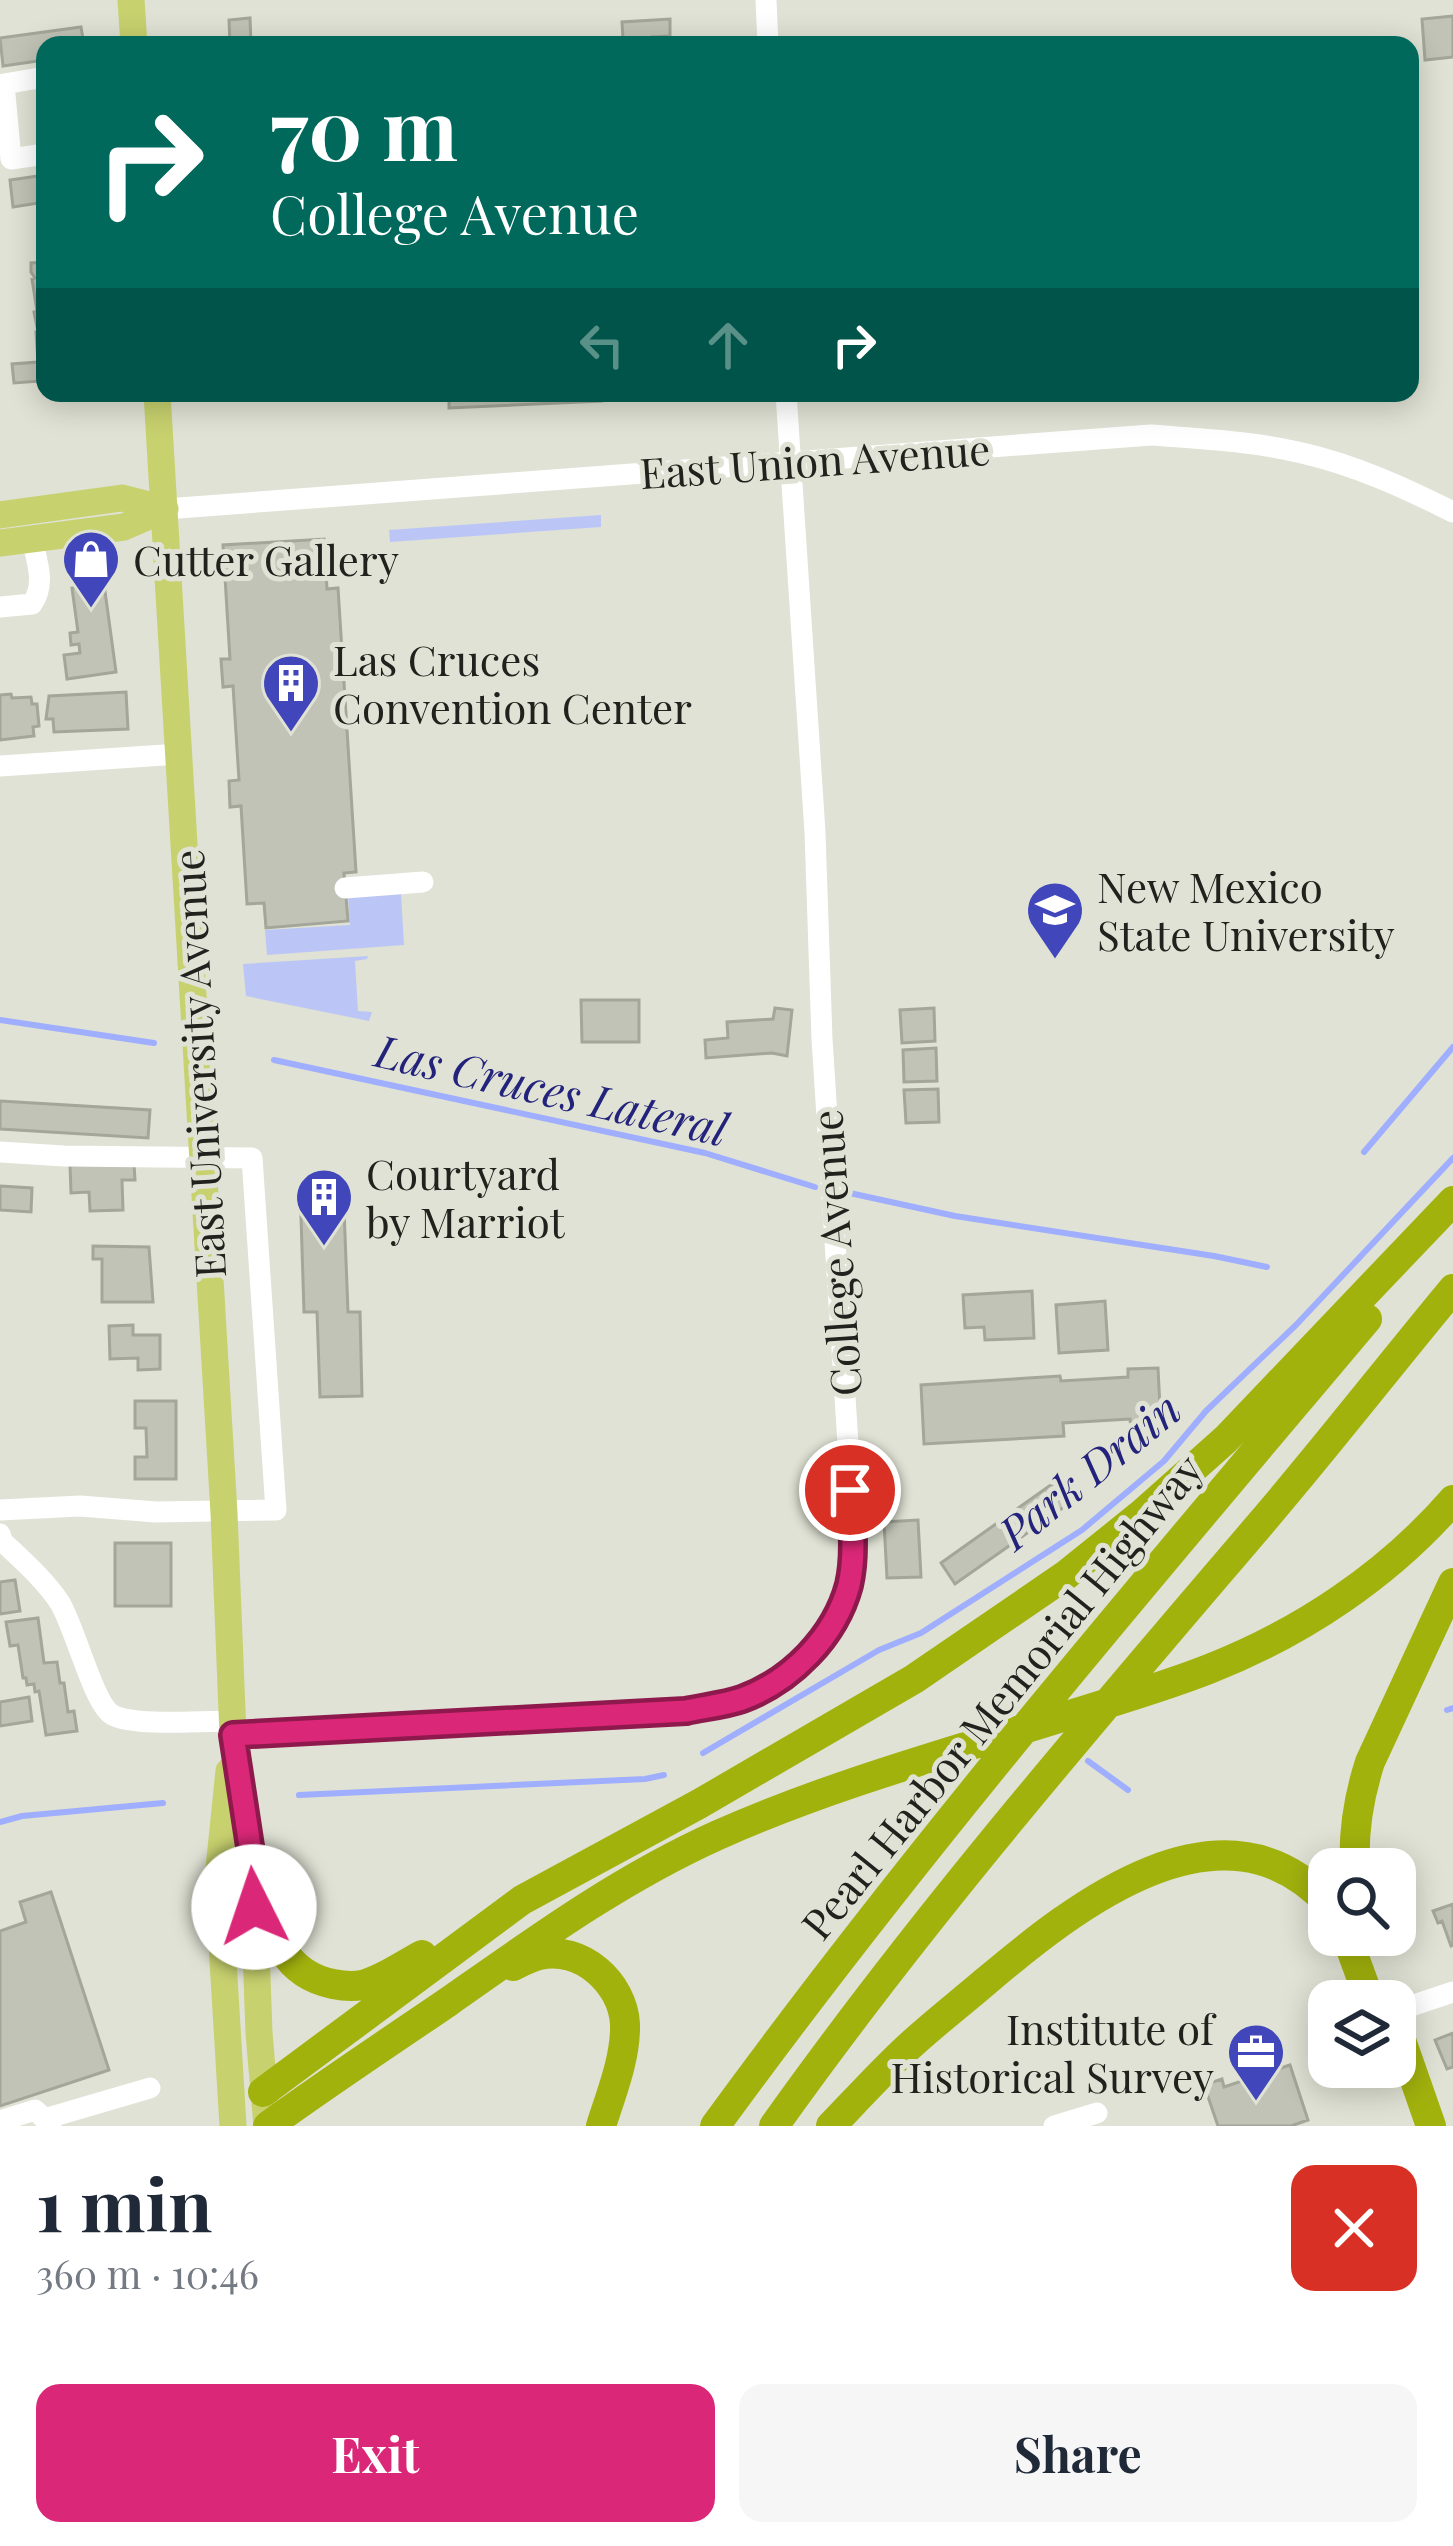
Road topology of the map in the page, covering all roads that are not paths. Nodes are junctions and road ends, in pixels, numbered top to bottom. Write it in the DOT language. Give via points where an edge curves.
graph roads {
  1 [pos="131,0"];
  2 [pos="766,0"];
  3 [pos="133,36"];
  4 [pos="768,36"];
  5 [pos="36,79"];
  6 [pos="36,155"];
  7 [pos="158,402"];
  8 [pos="787,402"];
  9 [pos="790,462"];
  10 [pos="165,508"];
  11 [pos="1453,512"];
  12 [pos="0,515"];
  13 [pos="32,539"];
  14 [pos="0,543"];
  15 [pos="0,608"];
  16 [pos="179,754"];
  17 [pos="0,766"];
  18 [pos="423,882"];
  19 [pos="345,888"];
  20 [pos="0,1152"];
  21 [pos="204,1159"];
  22 [pos="1453,1201"];
  23 [pos="1453,1216"];
  24 [pos="1453,1289"];
  25 [pos="1453,1500"];
  26 [pos="0,1510"];
  27 [pos="224,1513"];
  28 [pos="0,1534"];
  29 [pos="1453,1583"];
  30 [pos="233,1728"];
  31 [pos="1356,1848"];
  32 [pos="253,1866"];
  33 [pos="1308,1883"];
  34 [pos="522,1900"];
  35 [pos="1453,1992"];
  36 [pos="450,2000"];
  37 [pos="1416,2004"];
  38 [pos="345,2071"];
  39 [pos="1416,2073"];
  40 [pos="150,2088"];
  41 [pos="1398,2088"];
  42 [pos="263,2092"];
  43 [pos="1097,2113"];
  44 [pos="0,2121"];
  45 [pos="48,2122"];
  46 [pos="227,2122"];
  47 [pos="268,2126"];
  48 [pos="311,2126"];
  49 [pos="601,2126"];
  50 [pos="715,2126"];
  51 [pos="774,2126"];
  52 [pos="831,2126"];
  53 [pos="1054,2126"];
  54 [pos="1411,2126"];
  55 [pos="1431,2126"];
  1 -- 3 [label="main road"];
  2 -- 4 [label="street"];
  5 -- 6 [label="street" via="4,84 11,159"];
  7 -- 10 [label="main road, East University Avenue"];
  8 -- 9 [label="street, College Avenue"];
  9 -- 10 [label="street, East Union Avenue"];
  9 -- 11 [label="street, East Union Avenue" via="1151,435 1211,439 1323,459"];
  9 -- 30 [label="street, College Avenue" via="854,1537 848,1587 824,1638 786,1677 741,1699 686,1711"];
  10 -- 12 [label="main road" via="122,498"];
  10 -- 13 [label="main road" via="124,527"];
  10 -- 16 [label="main road, East University Avenue"];
  13 -- 14 [label="main road"];
  13 -- 15 [label="street" via="39,594 32,604"];
  16 -- 17 [label="street"];
  16 -- 21 [label="main road, East University Avenue"];
  18 -- 19 [label="street"];
  20 -- 21 [label="street"];
  21 -- 27 [label="main road, East University Avenue"];
  21 -- 27 [label="street" via="252,1158 276,1510"];
  22 -- 34 [label="highway" via="1226,1439 1066,1575 914,1679"];
  23 -- 50 [label="highway, Pearl Harbor Memorial Highway" via="965,1799"];
  24 -- 51 [label="highway, Pearl Harbor Memorial Highway" via="883,1978"];
  25 -- 36 [label="highway" via="1352,1592 1244,1654 719,1834 613,1889"];
  26 -- 27 [label="street"];
  27 -- 30 [label="main road, East University Avenue"];
  28 -- 30 [label="street, College Avenue" via="59,1602 109,1713"];
  29 -- 31 [label="highway" via="1370,1762"];
  30 -- 32 [label="main road, East University Avenue"];
  30 -- 46 [label="main road, East University Avenue" via="218,1878"];
  32 -- 34 [label="highway" via="283,1954 309,1977 344,1986 367,1984"];
  32 -- 42 [label="main road, East University Avenue"];
  33 -- 52 [label="highway" via="1258,1860 1222,1857 1135,1877 1033,1942 902,2052"];
  34 -- 42 [label="highway"];
  35 -- 37 [label="street"];
  36 -- 38 [label="highway"];
  36 -- 49 [label="highway" via="542,1954 565,1954 603,1974 625,2026"];
  38 -- 47 [label="highway"];
  38 -- 48 [label="highway"];
  39 -- 55 [label="highway"];
  40 -- 45 [label="street"];
  41 -- 54 [label="highway"];
  42 -- 46 [label="main road"];
  42 -- 47 [label="main road, East University Avenue"];
  43 -- 53 [label="street"];
  44 -- 45 [label="street" via="35,2110"];
}
